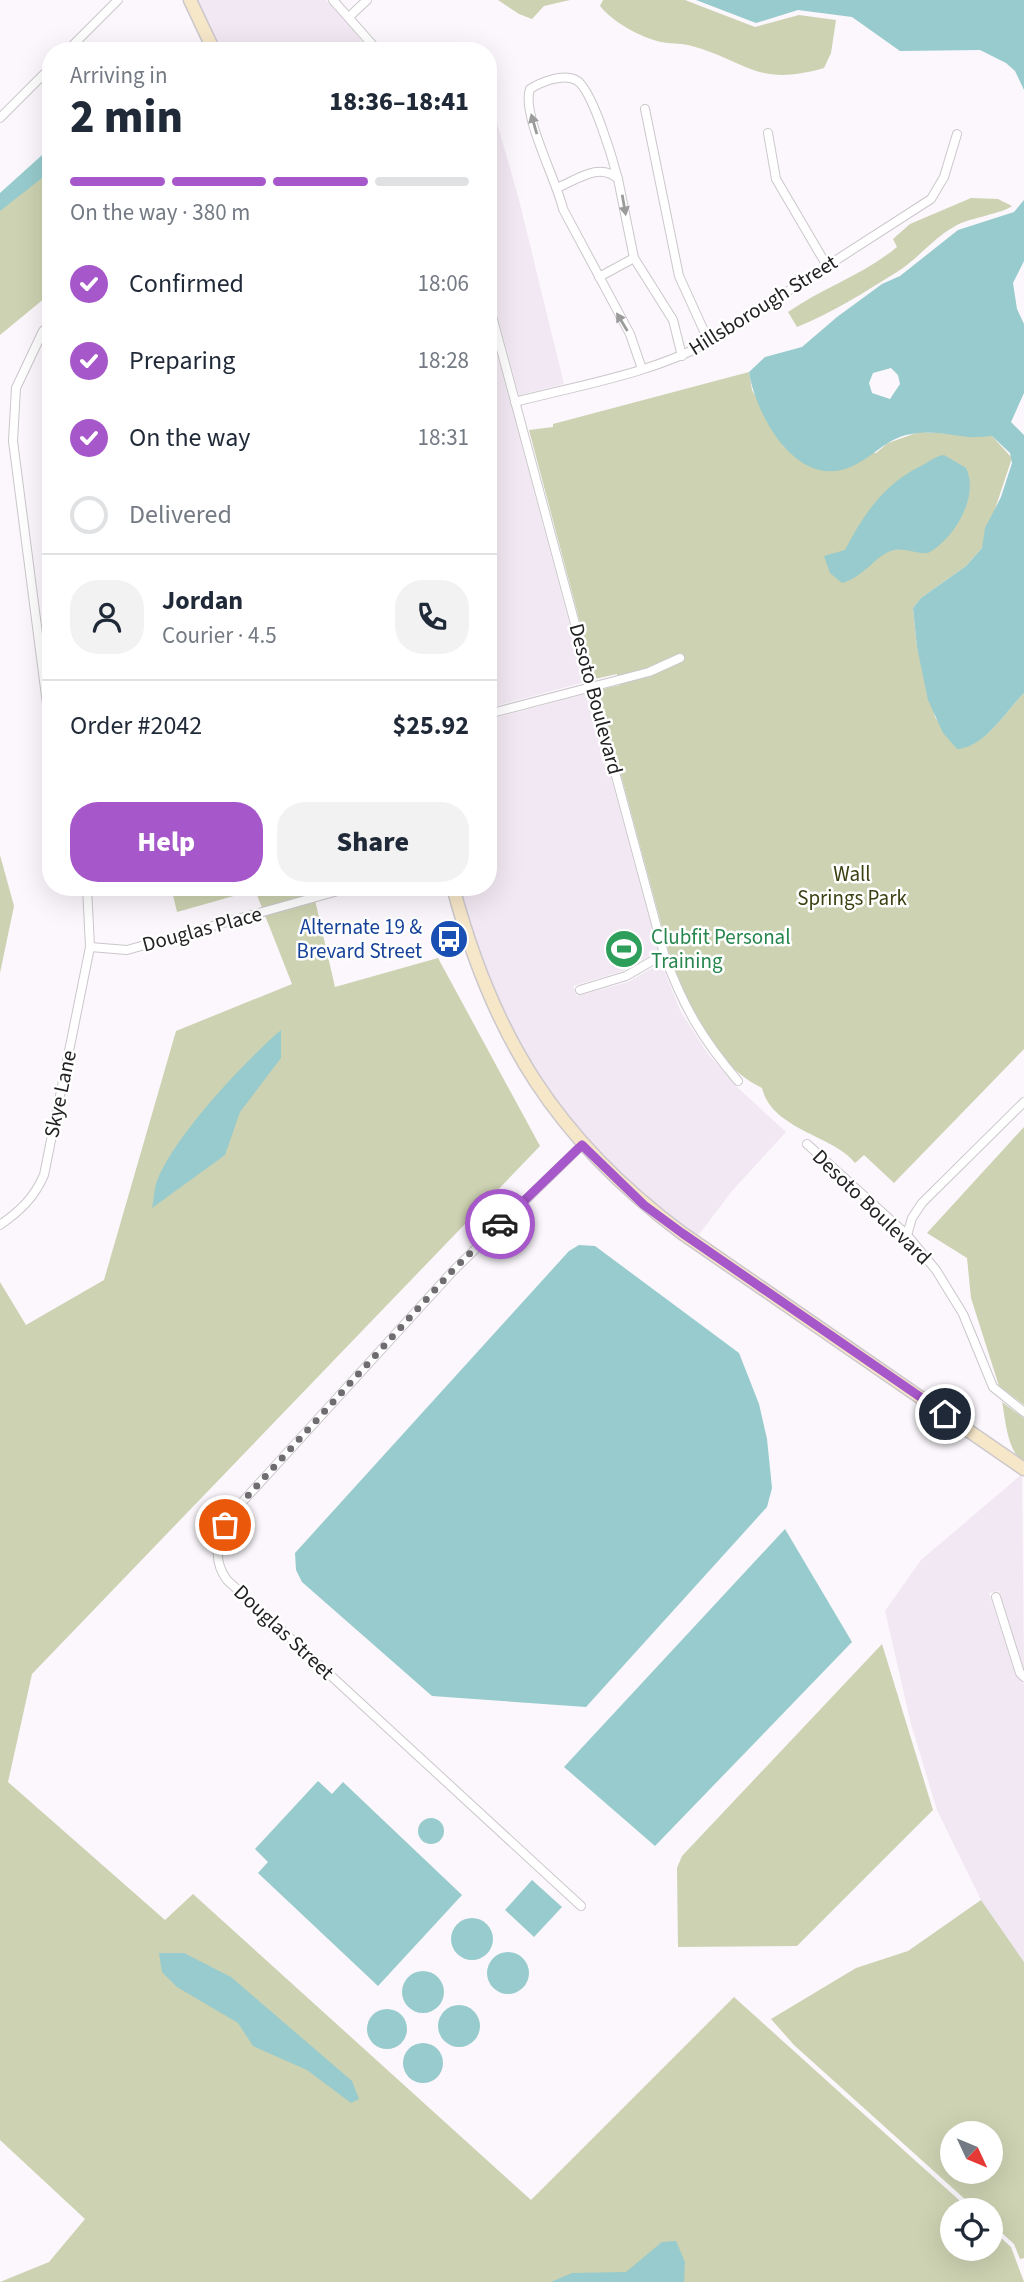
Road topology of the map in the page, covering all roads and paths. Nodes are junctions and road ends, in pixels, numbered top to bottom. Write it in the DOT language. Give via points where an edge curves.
graph roads {
  1 [pos="118,0"];
  2 [pos="190,0"];
  3 [pos="333,0"];
  4 [pos="367,0"];
  5 [pos="350,16"];
  6 [pos="76,42"];
  7 [pos="210,42"];
  8 [pos="372,42"];
  9 [pos="42,76"];
  10 [pos="645,108"];
  11 [pos="0,118"];
  12 [pos="768,133"];
  13 [pos="957,134"];
  14 [pos="618,179"];
  15 [pos="559,187"];
  16 [pos="634,258"];
  17 [pos="827,266"];
  18 [pos="599,277"];
  19 [pos="42,333"];
  20 [pos="497,333"];
  21 [pos="709,342"];
  22 [pos="682,356"];
  23 [pos="642,369"];
  24 [pos="516,401"];
  25 [pos="680,658"];
  26 [pos="42,666"];
  27 [pos="592,686"];
  28 [pos="497,712"];
  29 [pos="87,896"];
  30 [pos="320,896"];
  31 [pos="456,896"];
  32 [pos="90,947"];
  33 [pos="664,954"];
  34 [pos="580,990"];
  35 [pos="738,1081"];
  36 [pos="1024,1102"];
  37 [pos="807,1143"];
  38 [pos="582,1145"];
  39 [pos="0,1225"];
  40 [pos="907,1235"];
  41 [pos="1024,1412"];
  42 [pos="1024,1469"];
  43 [pos="996,1597"];
  44 [pos="1024,1677"];
  45 [pos="582,1906"];
  1 -- 6 [label="street"];
  2 -- 7 [label="main road"];
  3 -- 5 [label="street"];
  4 -- 5 [label="street"];
  5 -- 8 [label="street"];
  9 -- 11 [label="street"];
  10 -- 21 [label="street" via="676,264"];
  12 -- 17 [label="street" via="776,179"];
  13 -- 17 [label="street, Hillsborough Street" via="944,177 931,199"];
  14 -- 15 [label="street" via="600,170"];
  15 -- 14 [label="street, one-way" via="542,153 527,96 536,85 565,78 582,84"];
  14 -- 16 [label="street, one-way"];
  15 -- 18 [label="street" via="564,209"];
  16 -- 18 [label="street"];
  16 -- 22 [label="street" via="673,320"];
  17 -- 21 [label="street, Hillsborough Street"];
  23 -- 18 [label="street, one-way" via="630,334"];
  19 -- 26 [label="street" via="16,388 13,442"];
  20 -- 24 [label="street, Desoto Boulevard"];
  21 -- 22 [label="street, Hillsborough Street"];
  22 -- 23 [label="street, Hillsborough Street"];
  23 -- 24 [label="street, Hillsborough Street"];
  24 -- 27 [label="street, Desoto Boulevard"];
  25 -- 27 [label="street" via="649,672"];
  27 -- 28 [label="street"];
  27 -- 33 [label="street, Desoto Boulevard"];
  29 -- 32 [label="street"];
  30 -- 32 [label="street, Douglas Place" via="127,950"];
  31 -- 38 [label="main road" via="497,1017 539,1089"];
  32 -- 39 [label="street, Skye Lane" via="44,1175 36,1193"];
  33 -- 34 [label="street" via="626,976"];
  33 -- 35 [label="street, Desoto Boulevard" via="678,995 698,1032"];
  36 -- 40 [label="street" via="922,1203"];
  37 -- 40 [label="street, Desoto Boulevard"];
  38 -- 42 [label="main road" via="644,1205 682,1233"];
  38 -- 45 [label="street, Douglas Street" via="453,1270 244,1500 220,1537 217,1559 227,1580"];
  40 -- 41 [label="street, Desoto Boulevard" via="953,1293 993,1387"];
  43 -- 44 [label="street"];
}
